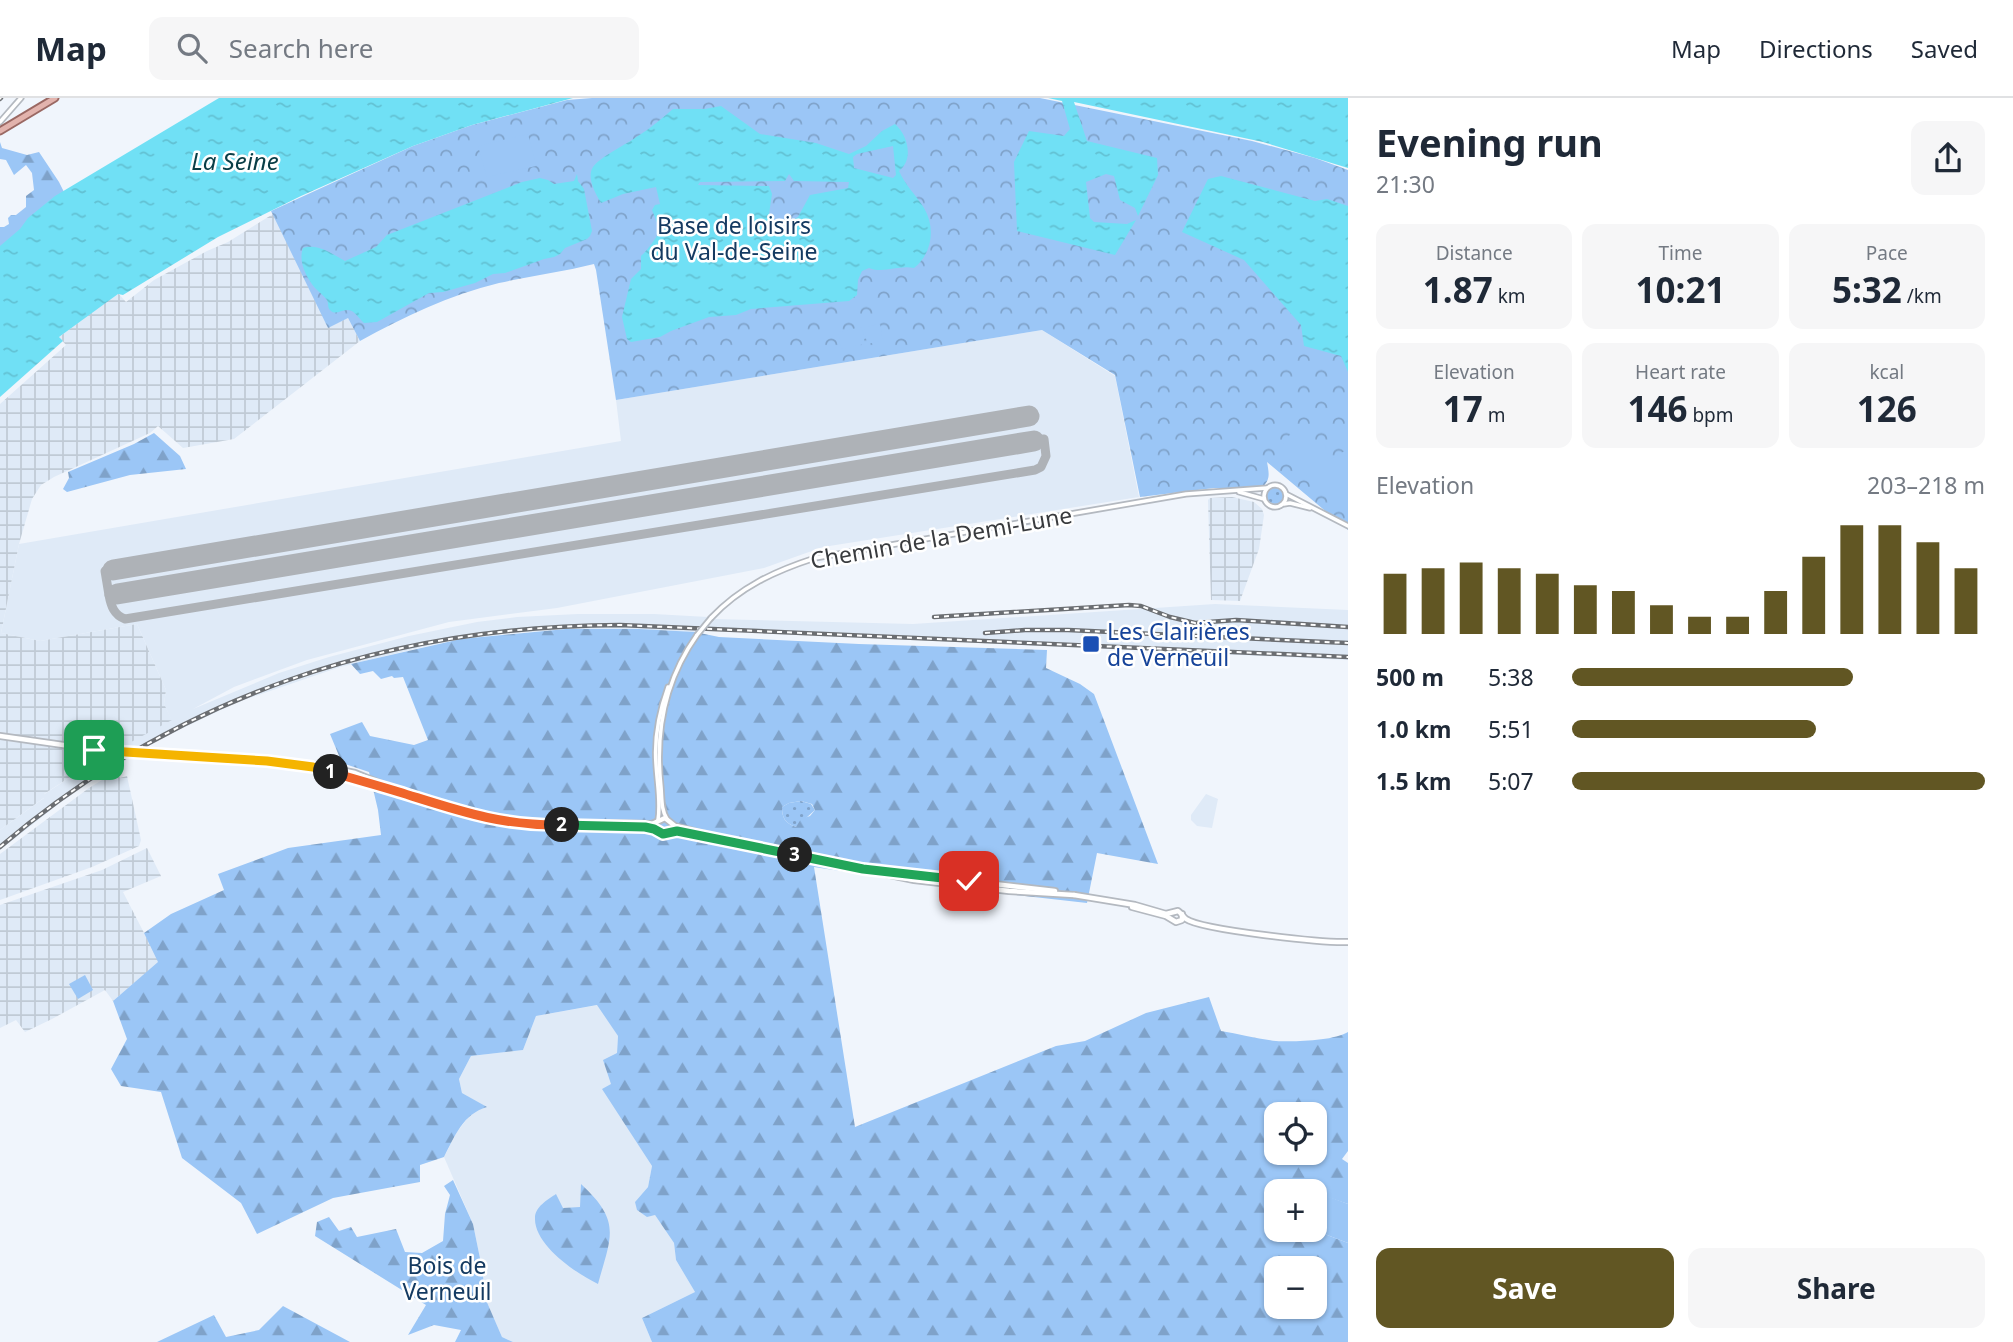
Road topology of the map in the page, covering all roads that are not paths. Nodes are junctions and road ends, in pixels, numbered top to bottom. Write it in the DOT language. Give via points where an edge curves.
graph roads {
  1 [pos="21,98"];
  2 [pos="55,98"];
  3 [pos="0,121"];
  4 [pos="0,131"];
  5 [pos="1267,488"];
  6 [pos="1233,491"];
  7 [pos="1286,494"];
  8 [pos="1264,499"];
  9 [pos="1281,505"];
  10 [pos="1319,510"];
  11 [pos="1348,526"];
  12 [pos="675,672"];
  13 [pos="0,734"];
  14 [pos="658,821"];
  15 [pos="669,821"];
  16 [pos="581,825"];
  17 [pos="657,832"];
  18 [pos="669,833"];
  19 [pos="742,844"];
  20 [pos="1111,901"];
  21 [pos="1173,912"];
  22 [pos="1182,913"];
  23 [pos="1172,920"];
  24 [pos="1188,920"];
  25 [pos="1181,921"];
  26 [pos="1348,943"];
  1 -- 3 [label="street"];
  2 -- 4 [label="main road"];
  5 -- 6 [label="street, Chemin de la Demi-Lune"];
  5 -- 7 [label="street" via="1278,485"];
  5 -- 8 [label="street"];
  6 -- 8 [label="street, Chemin de la Demi-Lune"];
  6 -- 12 [label="street, Chemin de la Demi-Lune, bridge" via="1186,494 815,558 764,577 729,601 697,635"];
  7 -- 9 [label="street"];
  7 -- 10 [label="street"];
  8 -- 9 [label="street" via="1272,507"];
  9 -- 10 [label="street"];
  10 -- 11 [label="street"];
  12 -- 14 [label="street" via="665,694 656,744"];
  12 -- 15 [label="street, Chemin de la Demi-Lune" via="659,753 663,811"];
  13 -- 16 [label="main road, bridge" via="105,751 302,763 343,770 401,793 498,821"];
  14 -- 15 [label="main road"];
  14 -- 16 [label="main road"];
  14 -- 17 [label="main road"];
  15 -- 18 [label="main road"];
  15 -- 19 [label="main road"];
  16 -- 17 [label="main road" via="645,827"];
  17 -- 18 [label="main road"];
  18 -- 19 [label="main road"];
  19 -- 20 [label="main road" via="863,869"];
  20 -- 21 [label="main road"];
  20 -- 23 [label="main road"];
  21 -- 22 [label="main road"];
  21 -- 23 [label="main road"];
  22 -- 24 [label="main road"];
  22 -- 25 [label="main road"];
  23 -- 25 [label="main road"];
  24 -- 25 [label="main road"];
  24 -- 26 [label="main road"];
}
